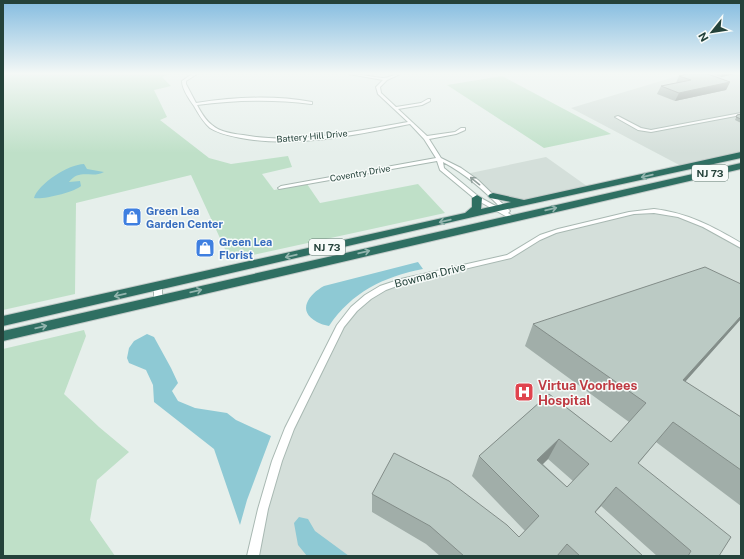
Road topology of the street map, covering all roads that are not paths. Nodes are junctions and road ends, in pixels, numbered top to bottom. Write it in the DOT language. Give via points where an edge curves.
graph roads {
  1 [pos="193,100"];
  2 [pos="223,100"];
  3 [pos="294,100"];
  4 [pos="386,100"];
  5 [pos="429,100"];
  6 [pos="311,103"];
  7 [pos="196,104"];
  8 [pos="394,108"];
  9 [pos="741,114"];
  10 [pos="617,117"];
  11 [pos="410,123"];
  12 [pos="463,129"];
  13 [pos="425,138"];
  14 [pos="741,155"];
  15 [pos="440,159"];
  16 [pos="741,166"];
  17 [pos="281,188"];
  18 [pos="493,196"];
  19 [pos="477,198"];
  20 [pos="532,201"];
  21 [pos="500,208"];
  22 [pos="468,215"];
  23 [pos="513,218"];
  24 [pos="741,246"];
  25 [pos="158,286"];
  26 [pos="158,300"];
  27 [pos="3,321"];
  28 [pos="3,336"];
  29 [pos="253,556"];
  1 -- 7 [label="street, Battery Hill Drive"];
  2 -- 7 [label="street"];
  3 -- 6 [label="street"];
  4 -- 8 [label="street"];
  5 -- 8 [label="street" via="422,104"];
  7 -- 11 [label="street, Battery Hill Drive" via="208,124 214,128 262,140 300,139"];
  8 -- 11 [label="street"];
  9 -- 10 [label="street" via="651,131 640,129"];
  11 -- 13 [label="street"];
  12 -- 13 [label="street" via="456,133"];
  13 -- 15 [label="street"];
  14 -- 20 [label="highway, NJ 73, one-way"];
  15 -- 17 [label="street, Coventry Drive"];
  18 -- 15 [label="street, one-way" via="458,167"];
  15 -- 19 [label="street" via="442,169"];
  23 -- 16 [label="highway, NJ 73, one-way"];
  18 -- 20 [label="highway"];
  18 -- 21 [label="street"];
  19 -- 21 [label="street"];
  19 -- 22 [label="highway" via="477,208"];
  20 -- 21 [label="highway, NJ 73"];
  21 -- 22 [label="highway, NJ 73"];
  21 -- 23 [label="street"];
  22 -- 25 [label="highway, NJ 73, one-way"];
  26 -- 23 [label="highway, NJ 73, one-way"];
  24 -- 29 [label="street, Bowman Drive" via="685,216 641,211 549,233 509,257 403,281 368,297 340,325 290,428 263,509"];
  25 -- 26 [label="street"];
  25 -- 27 [label="highway, NJ 73, one-way"];
  28 -- 26 [label="highway, NJ 73, one-way"];
}
